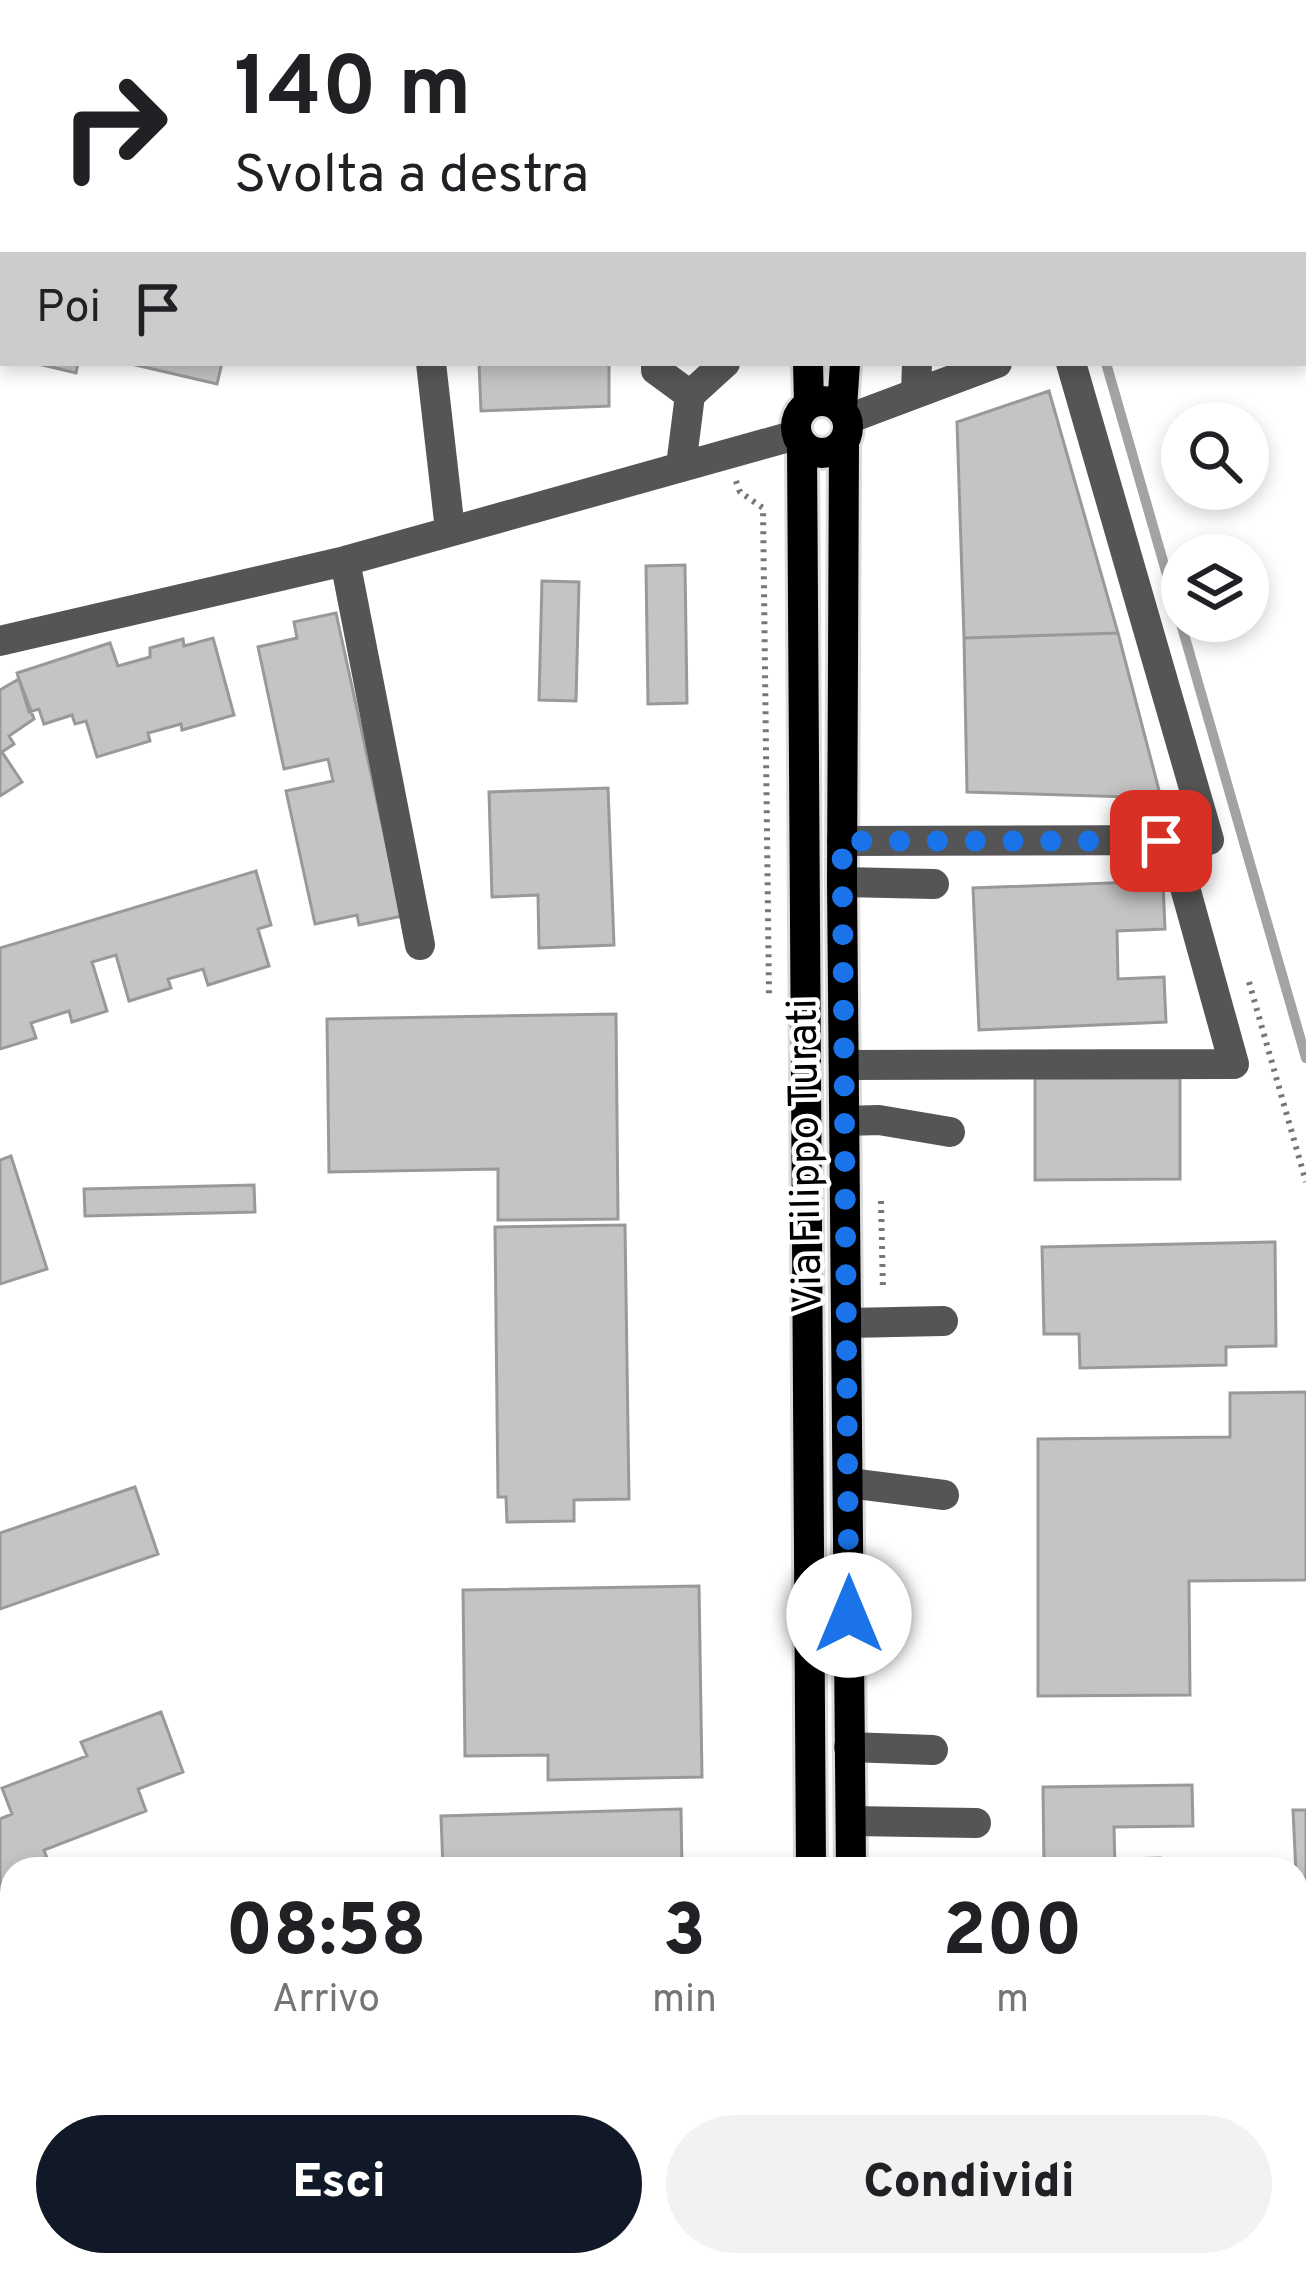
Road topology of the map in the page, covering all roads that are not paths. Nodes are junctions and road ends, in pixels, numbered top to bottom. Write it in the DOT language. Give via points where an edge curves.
graph roads {
  1 [pos="431,366"];
  2 [pos="656,366"];
  3 [pos="722,366"];
  4 [pos="808,366"];
  5 [pos="845,366"];
  6 [pos="981,366"];
  7 [pos="1072,366"];
  8 [pos="917,378"];
  9 [pos="690,395"];
  10 [pos="808,404"];
  11 [pos="844,423"];
  12 [pos="799,440"];
  13 [pos="681,466"];
  14 [pos="450,530"];
  15 [pos="345,561"];
  16 [pos="2,636"];
  17 [pos="842,841"];
  18 [pos="842,882"];
  19 [pos="934,884"];
  20 [pos="1184,884"];
  21 [pos="420,945"];
  22 [pos="844,1065"];
  23 [pos="845,1121"];
  24 [pos="950,1132"];
  25 [pos="943,1321"];
  26 [pos="848,1323"];
  27 [pos="849,1483"];
  28 [pos="944,1495"];
  29 [pos="850,1747"];
  30 [pos="933,1750"];
  31 [pos="850,1821"];
  32 [pos="976,1823"];
  33 [pos="811,1857"];
  34 [pos="851,1857"];
  1 -- 14 [label="street"];
  2 -- 9 [label="street"];
  3 -- 9 [label="street"];
  4 -- 10 [label="main road"];
  5 -- 11 [label="main road, Via Filippo Turati"];
  6 -- 8 [label="street"];
  7 -- 17 [label="street" via="1209,840"];
  8 -- 11 [label="street"];
  9 -- 13 [label="street"];
  10 -- 11 [label="main road" via="820,400"];
  10 -- 12 [label="main road" via="795,423"];
  11 -- 12 [label="main road" via="824,454"];
  11 -- 17 [label="main road, Via Filippo Turati"];
  12 -- 13 [label="street"];
  12 -- 33 [label="main road, Via Filippo Turati"];
  13 -- 14 [label="street"];
  14 -- 15 [label="street"];
  15 -- 16 [label="street"];
  15 -- 21 [label="street"];
  17 -- 18 [label="main road, Via Filippo Turati"];
  18 -- 19 [label="street"];
  18 -- 22 [label="main road, Via Filippo Turati"];
  20 -- 22 [label="street" via="1234,1064"];
  22 -- 23 [label="main road, Via Filippo Turati"];
  23 -- 24 [label="street"];
  23 -- 26 [label="main road, Via Filippo Turati"];
  25 -- 26 [label="street"];
  26 -- 27 [label="main road, Via Filippo Turati"];
  27 -- 28 [label="street"];
  27 -- 29 [label="main road, Via Filippo Turati"];
  29 -- 30 [label="street"];
  29 -- 31 [label="main road, Via Filippo Turati"];
  31 -- 32 [label="street"];
  31 -- 34 [label="main road, Via Filippo Turati"];
}
